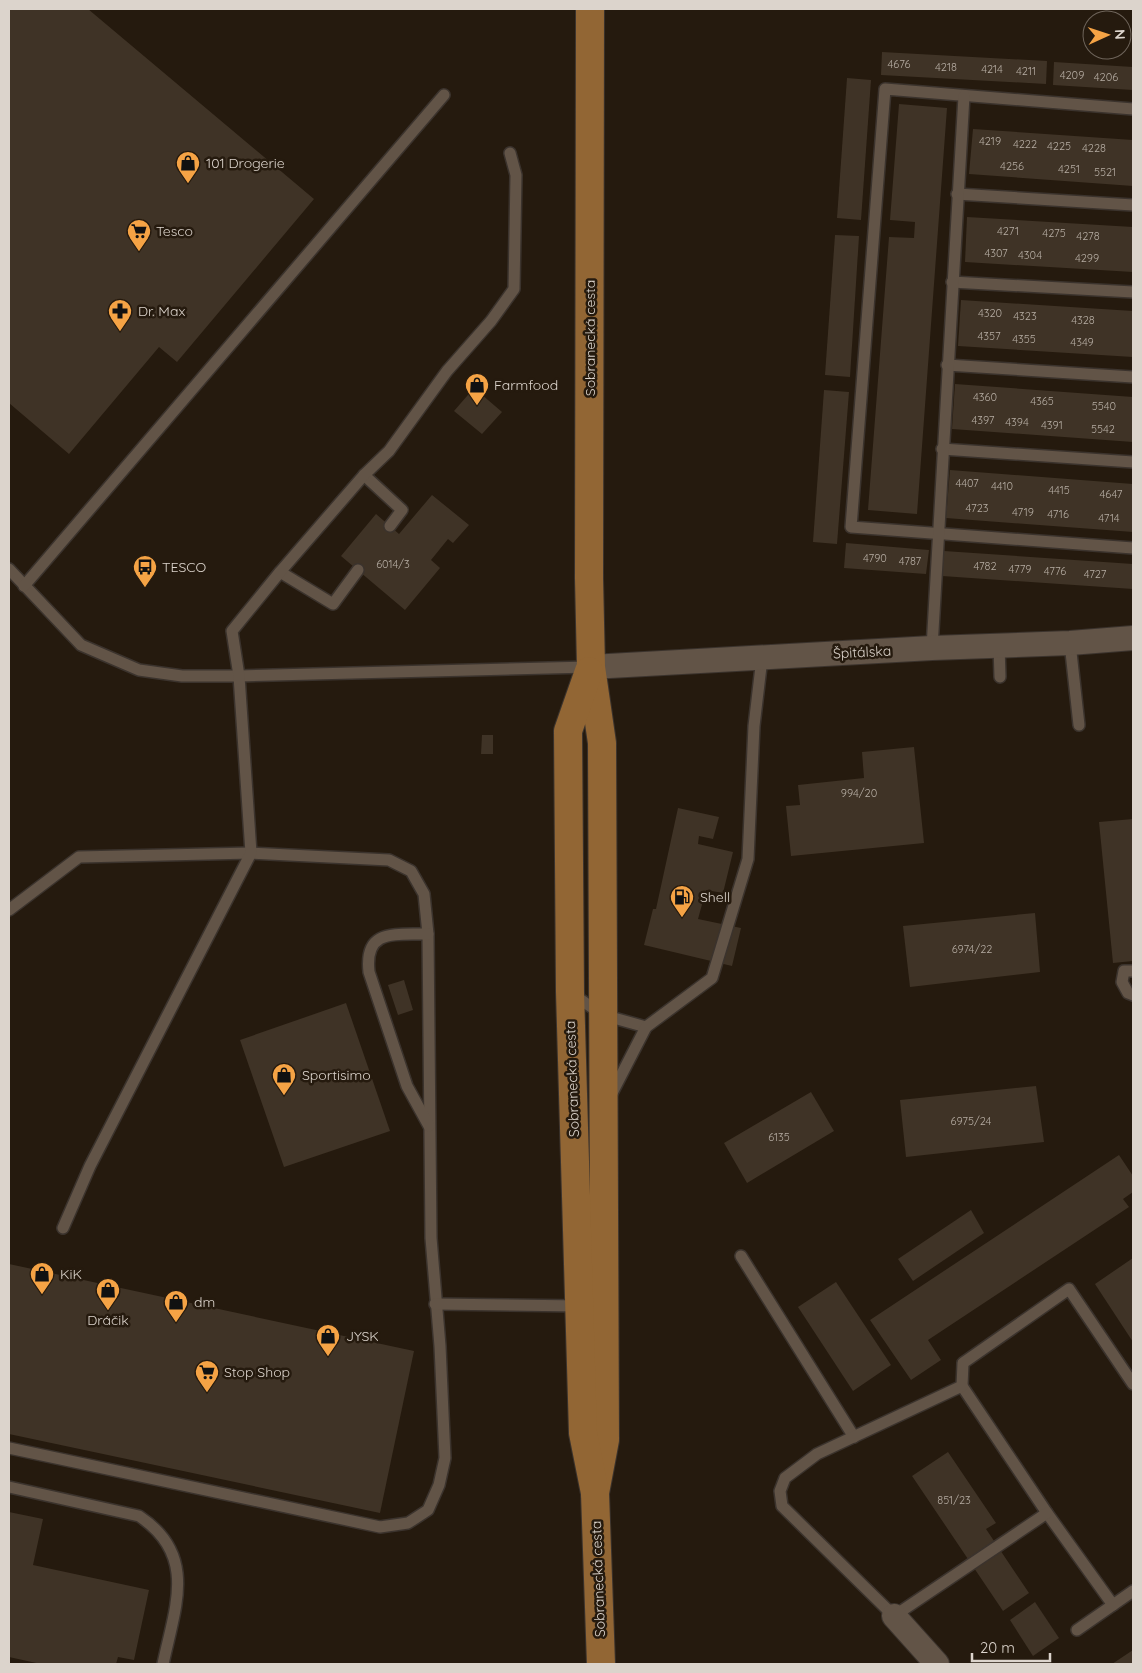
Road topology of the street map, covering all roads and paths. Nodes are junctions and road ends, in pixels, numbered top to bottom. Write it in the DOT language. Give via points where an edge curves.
graph roads {
  1 [pos="590,9"];
  2 [pos="444,95"];
  3 [pos="964,96"];
  4 [pos="1133,110"];
  5 [pos="510,153"];
  6 [pos="957,194"];
  7 [pos="1133,205"];
  8 [pos="952,282"];
  9 [pos="1133,292"];
  10 [pos="947,365"];
  11 [pos="1133,377"];
  12 [pos="942,450"];
  13 [pos="1133,462"];
  14 [pos="364,476"];
  15 [pos="390,526"];
  16 [pos="938,534"];
  17 [pos="1133,548"];
  18 [pos="9,570"];
  19 [pos="358,570"];
  20 [pos="280,572"];
  21 [pos="24,586"];
  22 [pos="1133,638"];
  23 [pos="1070,644"];
  24 [pos="999,646"];
  25 [pos="932,648"];
  26 [pos="762,658"];
  27 [pos="591,667"];
  28 [pos="239,676"];
  29 [pos="1000,677"];
  30 [pos="1079,725"];
  31 [pos="251,852"];
  32 [pos="9,910"];
  33 [pos="428,934"];
  34 [pos="1133,970"];
  35 [pos="570,992"];
  36 [pos="1133,996"];
  37 [pos="603,1014"];
  38 [pos="646,1027"];
  39 [pos="604,1110"];
  40 [pos="430,1127"];
  41 [pos="63,1228"];
  42 [pos="741,1256"];
  43 [pos="435,1304"];
  44 [pos="579,1306"];
  45 [pos="1133,1384"];
  46 [pos="962,1386"];
  47 [pos="854,1437"];
  48 [pos="9,1448"];
  49 [pos="9,1487"];
  50 [pos="595,1493"];
  51 [pos="1046,1513"];
  52 [pos="1133,1591"];
  53 [pos="1113,1605"];
  54 [pos="894,1616"];
  55 [pos="1077,1630"];
  56 [pos="163,1664"];
  57 [pos="601,1664"];
  58 [pos="937,1664"];
  1 -- 27 [label="main road, Sobranecká cesta"];
  2 -- 21 [label="lane"];
  3 -- 4 [label="lane"];
  3 -- 6 [label="lane"];
  3 -- 16 [label="lane" via="885,89 851,527"];
  5 -- 14 [label="lane" via="516,175 514,289 447,371 389,451"];
  6 -- 7 [label="lane"];
  6 -- 8 [label="lane"];
  8 -- 9 [label="lane"];
  8 -- 10 [label="lane"];
  10 -- 11 [label="lane"];
  10 -- 12 [label="lane"];
  12 -- 13 [label="lane"];
  12 -- 16 [label="lane"];
  14 -- 15 [label="lane" via="402,510"];
  14 -- 20 [label="lane"];
  16 -- 17 [label="lane"];
  16 -- 25 [label="lane"];
  18 -- 21 [label="lane"];
  19 -- 20 [label="lane" via="333,604"];
  20 -- 28 [label="lane" via="232,631"];
  21 -- 28 [label="lane" via="81,645 139,670 182,676"];
  22 -- 23 [label="street, Špitálska"];
  23 -- 24 [label="street, Špitálska"];
  23 -- 30 [label="lane"];
  24 -- 25 [label="street, Špitálska"];
  24 -- 29 [label="lane"];
  25 -- 26 [label="street, Špitálska"];
  26 -- 27 [label="street, Špitálska"];
  26 -- 38 [label="lane" via="754,726 748,859 712,978"];
  27 -- 28 [label="lane"];
  27 -- 35 [label="main road, Sobranecká cesta" via="568,731"];
  27 -- 37 [label="main road, Sobranecká cesta" via="602,743"];
  28 -- 31 [label="lane"];
  31 -- 32 [label="lane" via="79,857"];
  31 -- 33 [label="lane" via="389,860 411,871 424,894"];
  31 -- 41 [label="lane" via="94,1158"];
  33 -- 40 [label="lane"];
  33 -- 40 [label="lane" via="389,935 373,942 367,955 369,972 407,1086"];
  34 -- 36 [label="lane" via="1124,971 1122,982"];
  35 -- 37 [label="lane"];
  35 -- 44 [label="main road, Sobranecká cesta"];
  37 -- 38 [label="lane"];
  37 -- 39 [label="main road, Sobranecká cesta"];
  38 -- 39 [label="lane"];
  39 -- 50 [label="main road, Sobranecká cesta" via="605,1440"];
  40 -- 43 [label="lane"];
  42 -- 47 [label="lane"];
  43 -- 44 [label="lane"];
  43 -- 48 [label="lane" via="445,1458 439,1485 428,1510 408,1523 380,1527"];
  44 -- 50 [label="main road, Sobranecká cesta" via="583,1433"];
  45 -- 46 [label="lane" via="1069,1289 963,1363"];
  46 -- 47 [label="lane"];
  46 -- 51 [label="lane"];
  47 -- 54 [label="lane" via="817,1454 785,1478 780,1491 782,1506"];
  49 -- 56 [label="lane" via="139,1516 157,1528 172,1549 178,1574"];
  50 -- 57 [label="main road, Sobranecká cesta"];
  51 -- 53 [label="lane"];
  51 -- 54 [label="lane"];
  52 -- 53 [label="lane"];
  53 -- 55 [label="lane"];
  54 -- 58 [label="street"];
}
